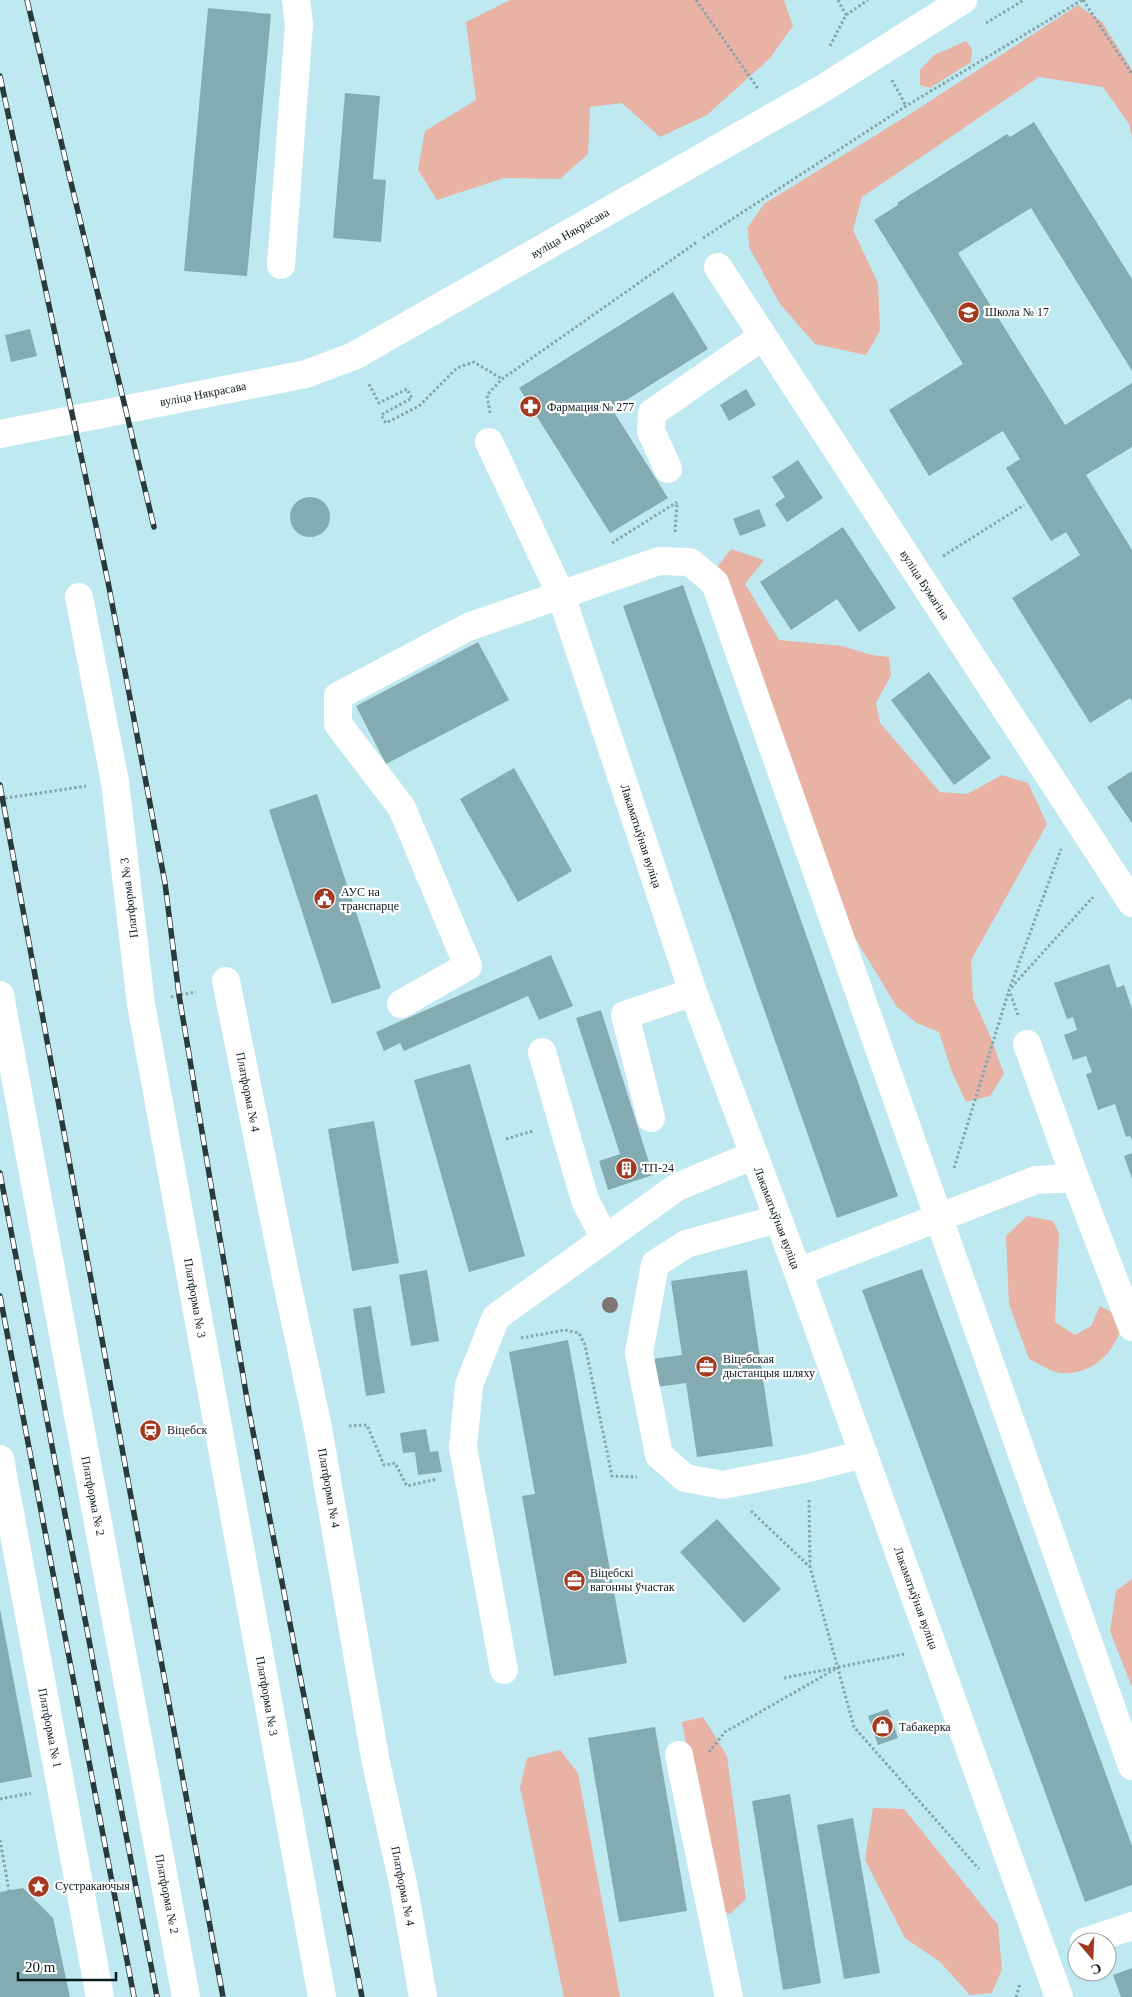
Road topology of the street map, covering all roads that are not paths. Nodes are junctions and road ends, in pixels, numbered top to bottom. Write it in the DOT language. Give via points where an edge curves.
graph roads {
  1 [pos="296,0"];
  2 [pos="964,0"];
  3 [pos="280,266"];
  4 [pos="718,267"];
  5 [pos="763,336"];
  6 [pos="0,434"];
  7 [pos="489,442"];
  8 [pos="668,469"];
  9 [pos="561,595"];
  10 [pos="79,597"];
  11 [pos="1132,903"];
  12 [pos="227,985"];
  13 [pos="692,992"];
  14 [pos="0,995"];
  15 [pos="401,1004"];
  16 [pos="1027,1044"];
  17 [pos="542,1052"];
  18 [pos="651,1118"];
  19 [pos="754,1155"];
  20 [pos="1074,1178"];
  21 [pos="939,1216"];
  22 [pos="778,1219"];
  23 [pos="605,1239"];
  24 [pos="798,1272"];
  25 [pos="1132,1327"];
  26 [pos="864,1454"];
  27 [pos="0,1460"];
  28 [pos="504,1670"];
  29 [pos="679,1755"];
  30 [pos="1132,1766"];
  31 [pos="1132,1926"];
  32 [pos="1114,1932"];
  33 [pos="1067,1947"];
  34 [pos="1044,1955"];
  35 [pos="100,1997"];
  36 [pos="186,1997"];
  37 [pos="322,1997"];
  38 [pos="423,1997"];
  39 [pos="729,1997"];
  40 [pos="1059,1997"];
  1 -- 3 [label="street" via="299,24"];
  2 -- 6 [label="street, вуліца Някрасава" via="822,90 354,356 306,374"];
  4 -- 5 [label="street, вуліца Бумагіна"];
  5 -- 8 [label="street" via="652,413 651,431"];
  5 -- 11 [label="street, вуліца Бумагіна"];
  7 -- 9 [label="street, Лакаматыўная вуліца"];
  9 -- 13 [label="street, Лакаматыўная вуліца"];
  9 -- 15 [label="street" via="468,627 338,696 338,724 402,808 468,966"];
  9 -- 21 [label="street" via="659,561 690,562 715,583"];
  10 -- 37 [label="street, Платформа № 3" via="115,782 141,1004"];
  12 -- 38 [label="street, Платформа № 4" via="318,1428 376,1763 404,1888"];
  13 -- 18 [label="street" via="625,1015"];
  13 -- 19 [label="street, Лакаматыўная вуліца"];
  14 -- 36 [label="street, Платформа № 2"];
  16 -- 20 [label="street"];
  17 -- 23 [label="street" via="585,1200"];
  19 -- 22 [label="street, Лакаматыўная вуліца"];
  19 -- 23 [label="street" via="677,1187"];
  20 -- 21 [label="street" via="1036,1180"];
  20 -- 25 [label="street"];
  21 -- 24 [label="street"];
  21 -- 30 [label="street"];
  22 -- 24 [label="street, Лакаматыўная вуліца"];
  22 -- 26 [label="street" via="686,1244 655,1264 639,1353 659,1455 685,1478 723,1486"];
  23 -- 28 [label="street" via="496,1316 469,1385 463,1447"];
  24 -- 26 [label="street, Лакаматыўная вуліца"];
  26 -- 34 [label="street, Лакаматыўная вуліца"];
  27 -- 35 [label="street, Платформа № 1"];
  29 -- 39 [label="street"];
  31 -- 32 [label="street"];
  33 -- 34 [label="street"];
  34 -- 40 [label="street, Лакаматыўная вуліца"];
}
